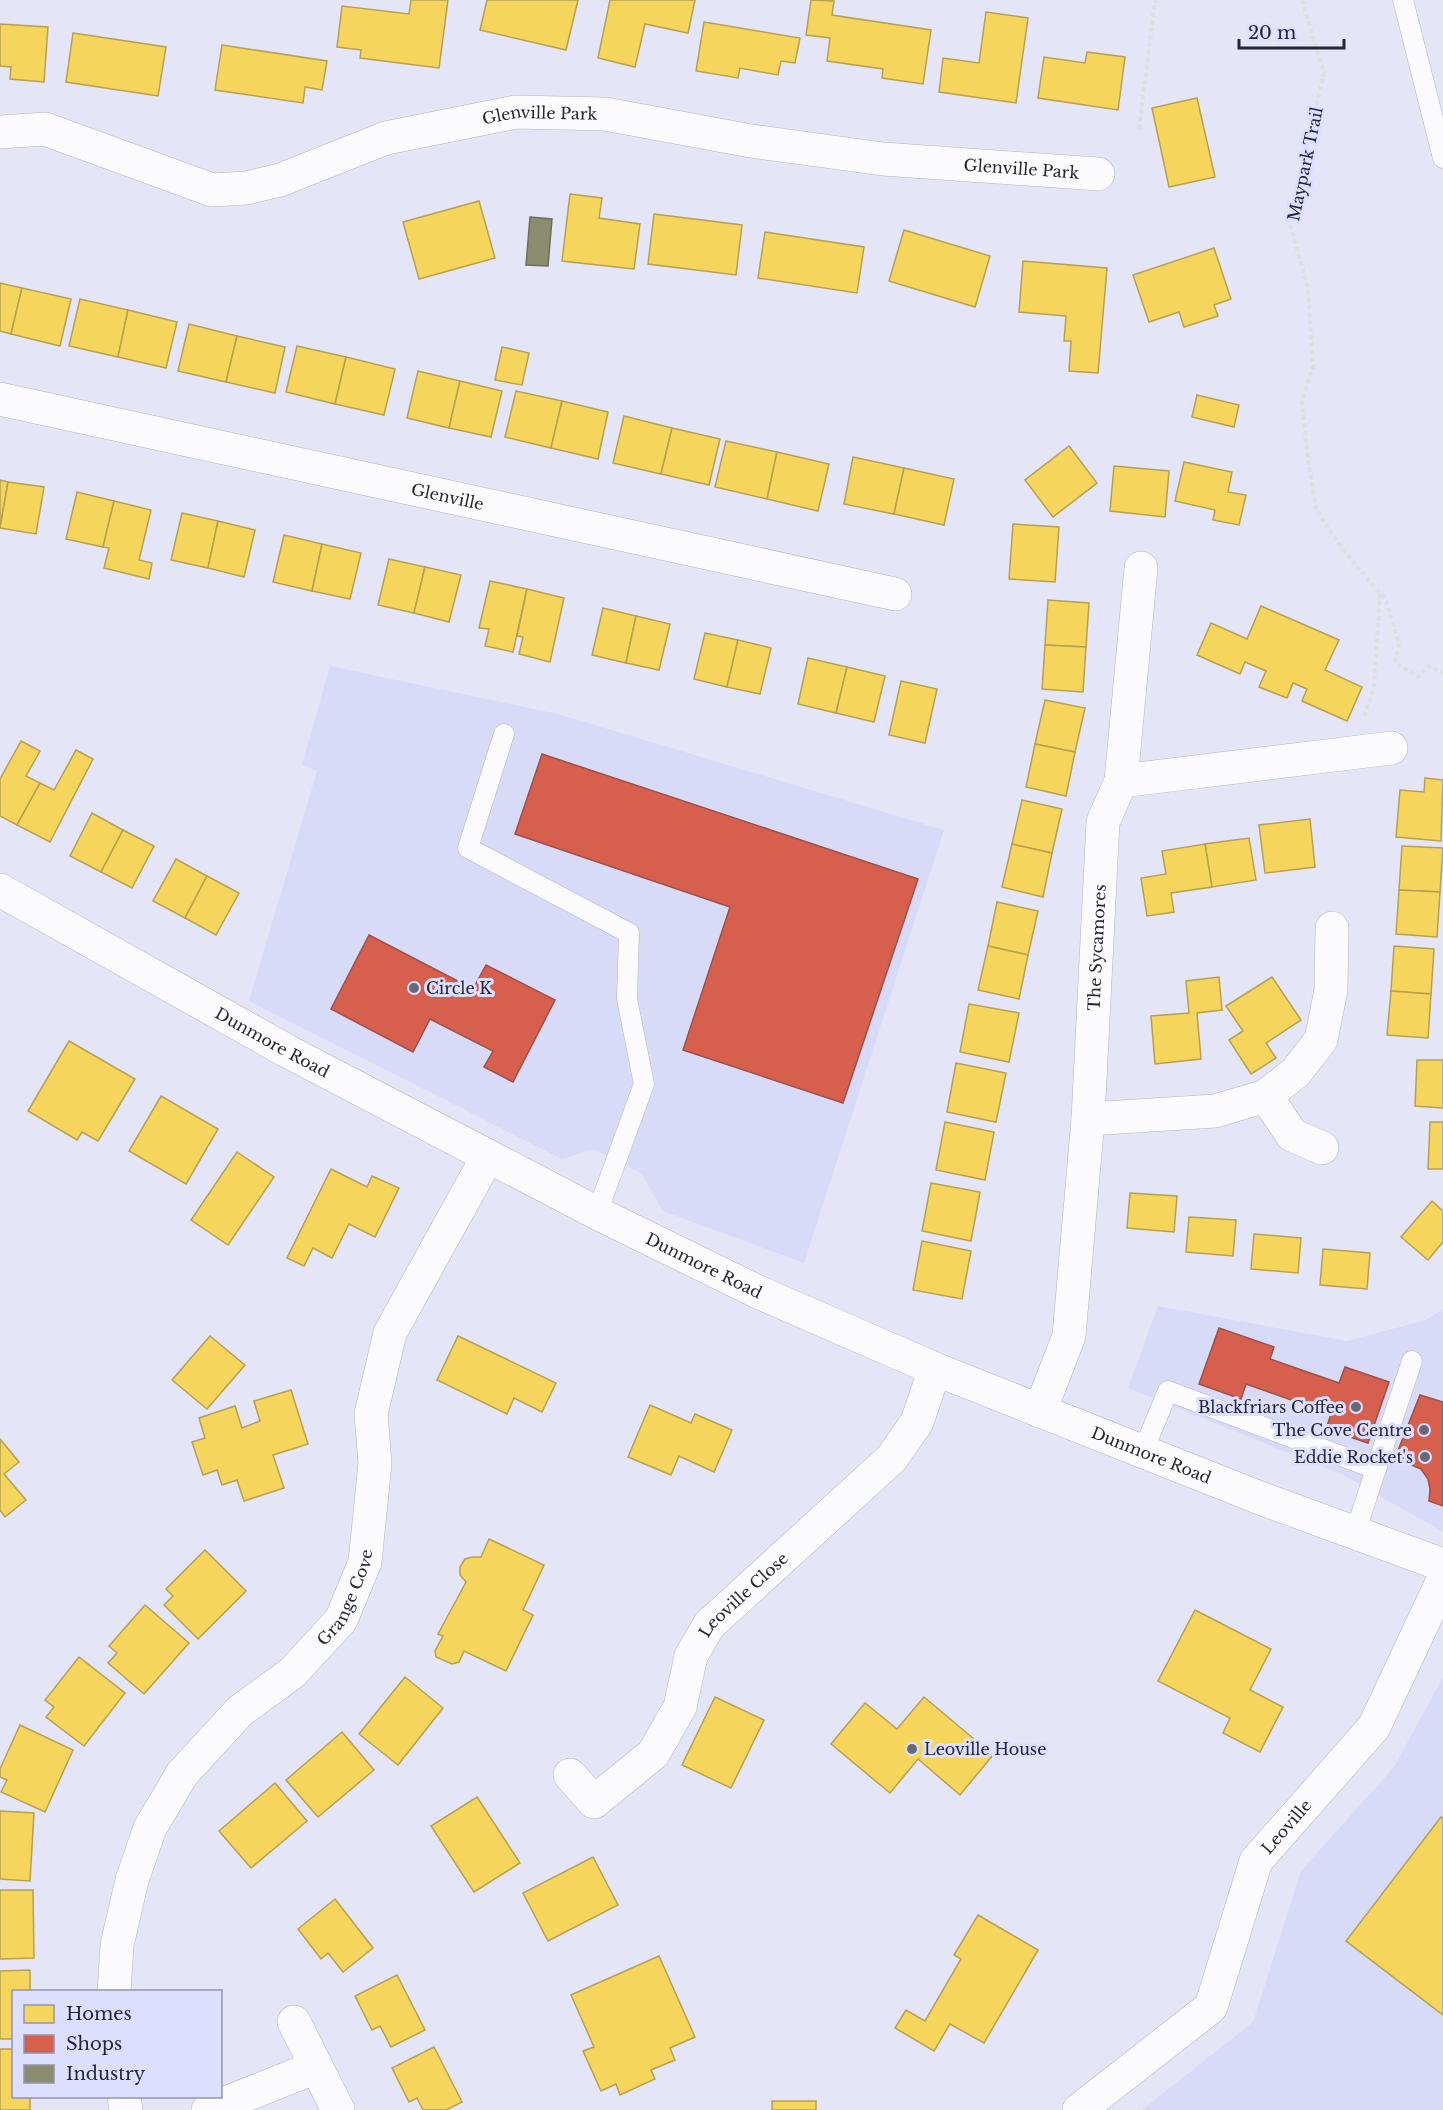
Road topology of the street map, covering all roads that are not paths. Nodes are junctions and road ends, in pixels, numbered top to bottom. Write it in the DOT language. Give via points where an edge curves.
graph roads {
  1 [pos="1404,0"];
  2 [pos="0,132"];
  3 [pos="1443,158"];
  4 [pos="1098,174"];
  5 [pos="0,399"];
  6 [pos="1141,568"];
  7 [pos="895,594"];
  8 [pos="504,734"];
  9 [pos="1391,748"];
  10 [pos="1121,781"];
  11 [pos="0,890"];
  12 [pos="1332,928"];
  13 [pos="1266,1096"];
  14 [pos="1088,1119"];
  15 [pos="1322,1148"];
  16 [pos="488,1156"];
  17 [pos="597,1213"];
  18 [pos="1412,1361"];
  19 [pos="935,1369"];
  20 [pos="1040,1411"];
  21 [pos="1143,1451"];
  22 [pos="1376,1469"];
  23 [pos="1355,1533"];
  24 [pos="1443,1565"];
  25 [pos="1443,1580"];
  26 [pos="570,1775"];
  27 [pos="114,1990"];
  28 [pos="294,2022"];
  29 [pos="316,2067"];
  30 [pos="208,2110"];
  31 [pos="338,2110"];
  32 [pos="1079,2110"];
  1 -- 3 [label="lane"];
  2 -- 4 [label="street, Glenville Park" via="45,129 212,190 280,180 386,138 516,112 605,114 750,141 883,159"];
  5 -- 7 [label="street, Glenville"];
  6 -- 10 [label="street, The Sycamores"];
  8 -- 17 [label="lane" via="468,849 629,933 627,999 644,1084"];
  9 -- 10 [label="street"];
  10 -- 14 [label="street, The Sycamores" via="1103,822"];
  11 -- 16 [label="street, Dunmore Road" via="231,1020"];
  12 -- 13 [label="street" via="1331,990 1321,1040 1296,1072"];
  13 -- 14 [label="street" via="1215,1111"];
  13 -- 15 [label="street" via="1292,1135"];
  14 -- 20 [label="street, The Sycamores" via="1069,1336"];
  16 -- 17 [label="street, Dunmore Road"];
  16 -- 27 [label="street, Grange Cove" via="390,1333 371,1414 375,1463 365,1562 341,1620 292,1673 240,1711 182,1774 150,1828 132,1880 117,1945"];
  17 -- 19 [label="street, Dunmore Road" via="758,1292"];
  18 -- 22 [label="lane"];
  19 -- 20 [label="street, Dunmore Road"];
  19 -- 26 [label="street, Leoville Close" via="917,1422 892,1458 710,1625 691,1656 680,1707 653,1754 594,1802"];
  20 -- 21 [label="street, Dunmore Road"];
  21 -- 22 [label="lane" via="1168,1391"];
  21 -- 23 [label="street, Dunmore Road"];
  22 -- 23 [label="lane"];
  23 -- 24 [label="street, Dunmore Road"];
  25 -- 32 [label="street, Leoville" via="1374,1727 1256,1861 1211,2007"];
  28 -- 29 [label="street"];
  29 -- 30 [label="street"];
  29 -- 31 [label="street"];
}
